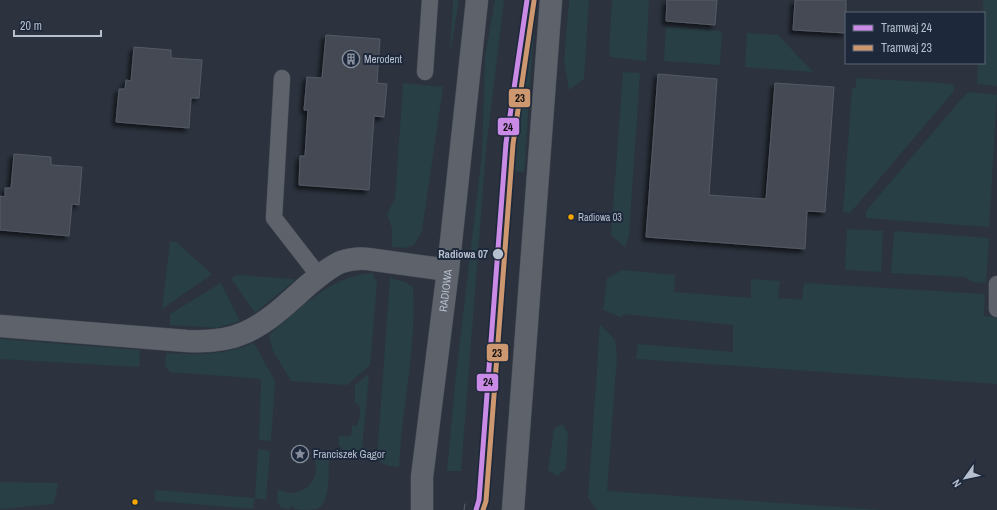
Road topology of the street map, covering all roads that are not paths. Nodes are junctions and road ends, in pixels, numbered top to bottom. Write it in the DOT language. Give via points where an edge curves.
graph roads {
  1 [pos="430,0"];
  2 [pos="477,0"];
  3 [pos="551,0"];
  4 [pos="425,72"];
  5 [pos="282,78"];
  6 [pos="448,270"];
  7 [pos="319,276"];
  8 [pos="997,284"];
  9 [pos="996,308"];
  10 [pos="0,326"];
  11 [pos="422,510"];
  12 [pos="513,510"];
  1 -- 4 [label="lane"];
  2 -- 6 [label="street, RADIOWA"];
  3 -- 12 [label="street"];
  5 -- 7 [label="lane" via="274,218"];
  6 -- 7 [label="street" via="357,258 341,262"];
  6 -- 11 [label="street, RADIOWA" via="422,477"];
  7 -- 10 [label="street" via="260,325 238,336 219,341 187,341"];
  8 -- 9 [label="lane"];
}
